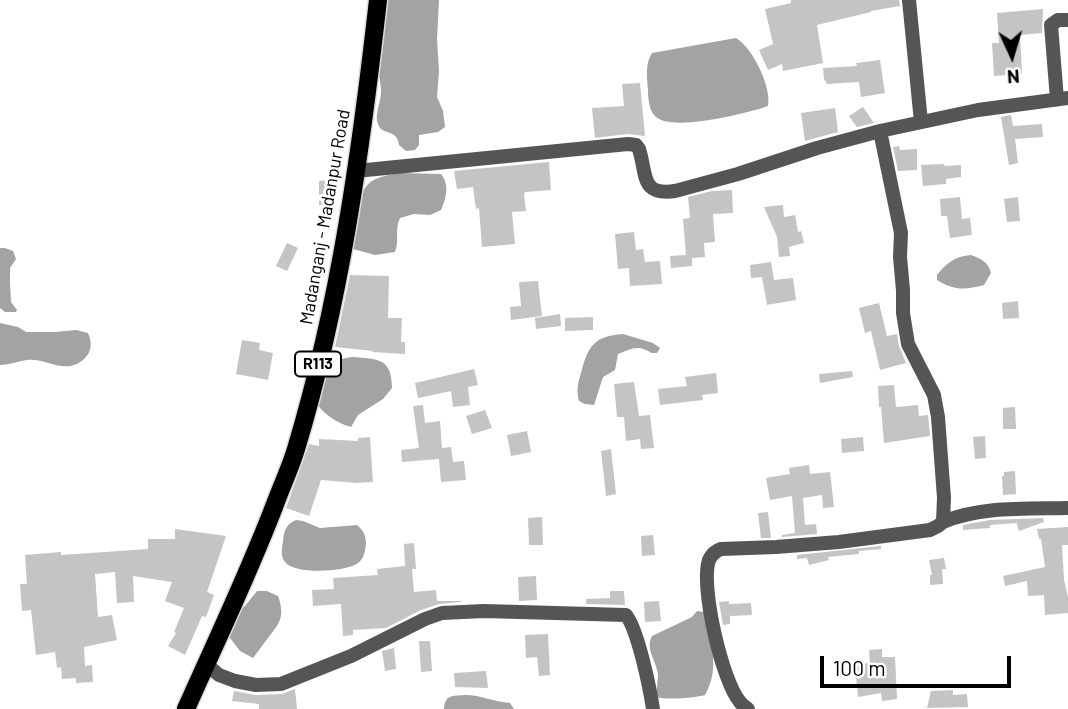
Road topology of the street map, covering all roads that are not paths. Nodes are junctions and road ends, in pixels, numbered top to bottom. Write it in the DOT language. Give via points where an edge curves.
graph roads {
  1 [pos="378,0"];
  2 [pos="909,0"];
  3 [pos="1068,20"];
  4 [pos="1063,98"];
  5 [pos="921,122"];
  6 [pos="880,131"];
  7 [pos="356,171"];
  8 [pos="1068,508"];
  9 [pos="943,522"];
  10 [pos="206,664"];
  11 [pos="186,709"];
  12 [pos="653,709"];
  13 [pos="748,709"];
  1 -- 7 [label="main road, Madanganj - Madanpur Road / R113"];
  2 -- 5 [label="street"];
  3 -- 4 [label="street" via="1051,24"];
  4 -- 5 [label="street"];
  5 -- 6 [label="street"];
  6 -- 7 [label="street" via="664,193 649,186 639,149 628,144"];
  6 -- 9 [label="street" via="901,233 908,344 934,395 938,417"];
  7 -- 10 [label="main road, Madanganj - Madanpur Road / R113" via="327,331 295,451 260,546"];
  8 -- 9 [label="street" via="979,512"];
  9 -- 13 [label="street" via="930,530 839,542 714,552 707,578 712,622 732,689"];
  10 -- 11 [label="main road, Madanganj - Madanpur Road / R113"];
  10 -- 12 [label="street" via="235,681 281,684 442,613 626,615"];
}
